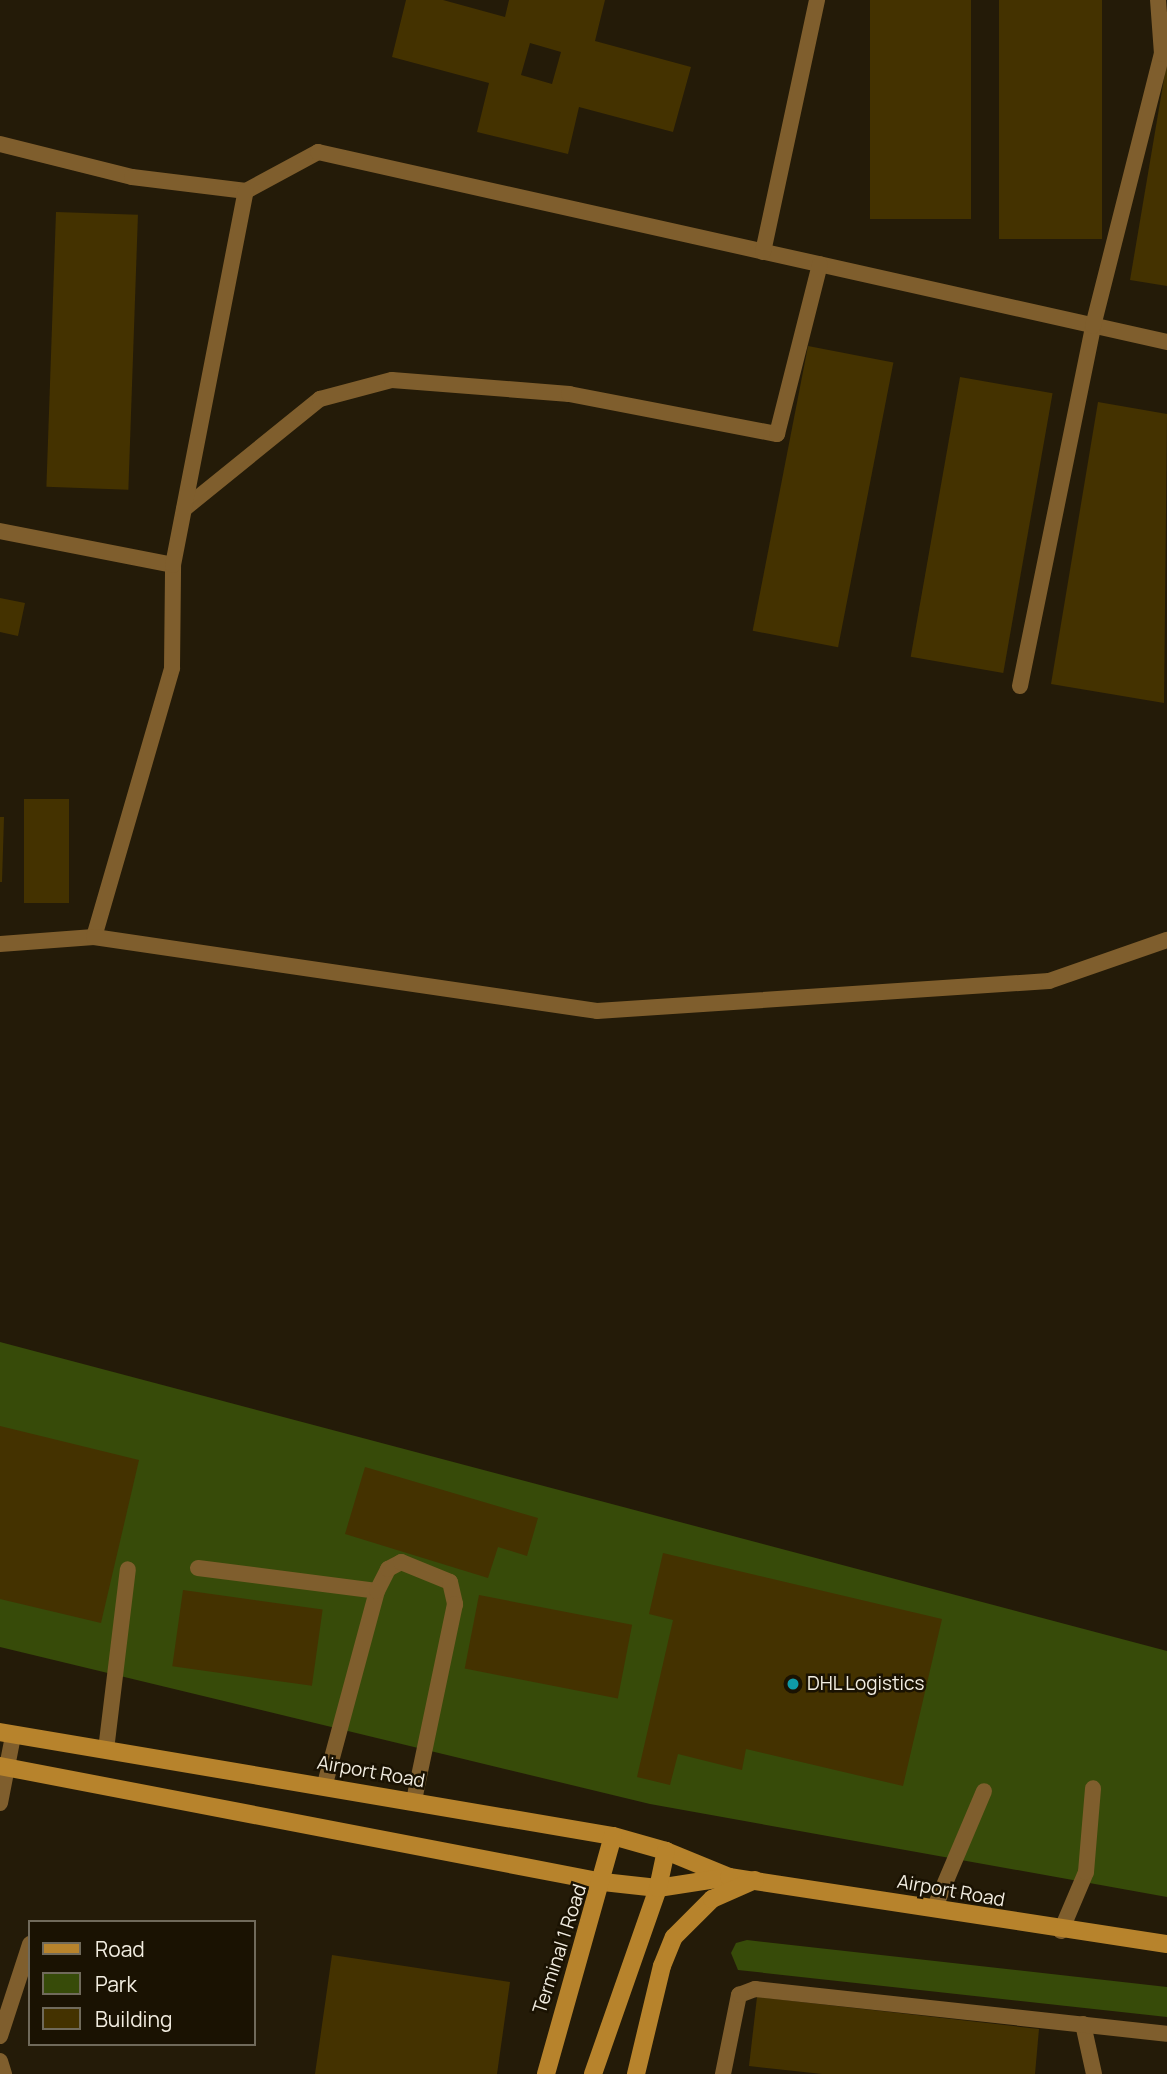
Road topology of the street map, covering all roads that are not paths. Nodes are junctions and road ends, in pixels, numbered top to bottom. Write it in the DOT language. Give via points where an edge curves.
graph roads {
  1 [pos="817,0"];
  2 [pos="1158,0"];
  3 [pos="0,144"];
  4 [pos="246,191"];
  5 [pos="763,252"];
  6 [pos="820,264"];
  7 [pos="1093,326"];
  8 [pos="1167,342"];
  9 [pos="184,509"];
  10 [pos="0,531"];
  11 [pos="173,565"];
  12 [pos="1020,686"];
  13 [pos="94,937"];
  14 [pos="1167,940"];
  15 [pos="0,944"];
  16 [pos="198,1568"];
  17 [pos="128,1569"];
  18 [pos="377,1591"];
  19 [pos="6,1734"];
  20 [pos="106,1750"];
  21 [pos="5,1767"];
  22 [pos="325,1784"];
  23 [pos="1093,1788"];
  24 [pos="984,1791"];
  25 [pos="414,1800"];
  26 [pos="0,1803"];
  27 [pos="613,1836"];
  28 [pos="666,1851"];
  29 [pos="729,1877"];
  30 [pos="755,1880"];
  31 [pos="603,1882"];
  32 [pos="658,1888"];
  33 [pos="934,1909"];
  34 [pos="1062,1931"];
  35 [pos="1167,1944"];
  36 [pos="28,1950"];
  37 [pos="1083,2024"];
  38 [pos="1167,2034"];
  39 [pos="0,2036"];
  40 [pos="0,2061"];
  41 [pos="4,2074"];
  42 [pos="546,2074"];
  43 [pos="593,2074"];
  44 [pos="636,2074"];
  45 [pos="723,2074"];
  46 [pos="1094,2074"];
  1 -- 5 [label="lane"];
  2 -- 7 [label="lane" via="1162,54"];
  3 -- 4 [label="lane" via="132,177"];
  4 -- 5 [label="lane" via="318,152"];
  4 -- 9 [label="lane"];
  5 -- 6 [label="lane"];
  6 -- 7 [label="lane"];
  6 -- 9 [label="lane" via="777,434 569,394 392,380 320,399"];
  7 -- 8 [label="lane"];
  7 -- 12 [label="lane"];
  9 -- 11 [label="lane"];
  10 -- 11 [label="lane"];
  11 -- 13 [label="lane" via="172,668"];
  13 -- 14 [label="lane" via="597,1011 1049,981"];
  13 -- 15 [label="lane"];
  16 -- 18 [label="lane"];
  17 -- 20 [label="lane"];
  18 -- 22 [label="lane"];
  18 -- 25 [label="lane" via="388,1569 401,1562 450,1582 455,1604"];
  19 -- 20 [label="street, Airport Road"];
  19 -- 21 [label="lane"];
  20 -- 22 [label="street, Airport Road"];
  21 -- 26 [label="lane"];
  21 -- 31 [label="street, Airport Road"];
  22 -- 25 [label="street, Airport Road"];
  23 -- 34 [label="lane" via="1086,1872"];
  24 -- 33 [label="lane"];
  25 -- 27 [label="street, Airport Road"];
  27 -- 28 [label="street, Airport Road"];
  27 -- 31 [label="street, Terminal 1 Road"];
  28 -- 29 [label="street, Airport Road"];
  28 -- 32 [label="street"];
  29 -- 30 [label="street, Airport Road"];
  29 -- 32 [label="street, Airport Road"];
  30 -- 33 [label="street, Airport Road"];
  30 -- 44 [label="street" via="712,1899 674,1937 662,1966"];
  31 -- 32 [label="street, Airport Road"];
  31 -- 42 [label="street, Terminal 1 Road"];
  32 -- 43 [label="street"];
  33 -- 34 [label="street, Airport Road"];
  34 -- 35 [label="street, Airport Road"];
  36 -- 39 [label="lane"];
  37 -- 38 [label="lane"];
  37 -- 45 [label="lane" via="755,1989 739,1995"];
  37 -- 46 [label="lane"];
  40 -- 41 [label="lane"];
}
